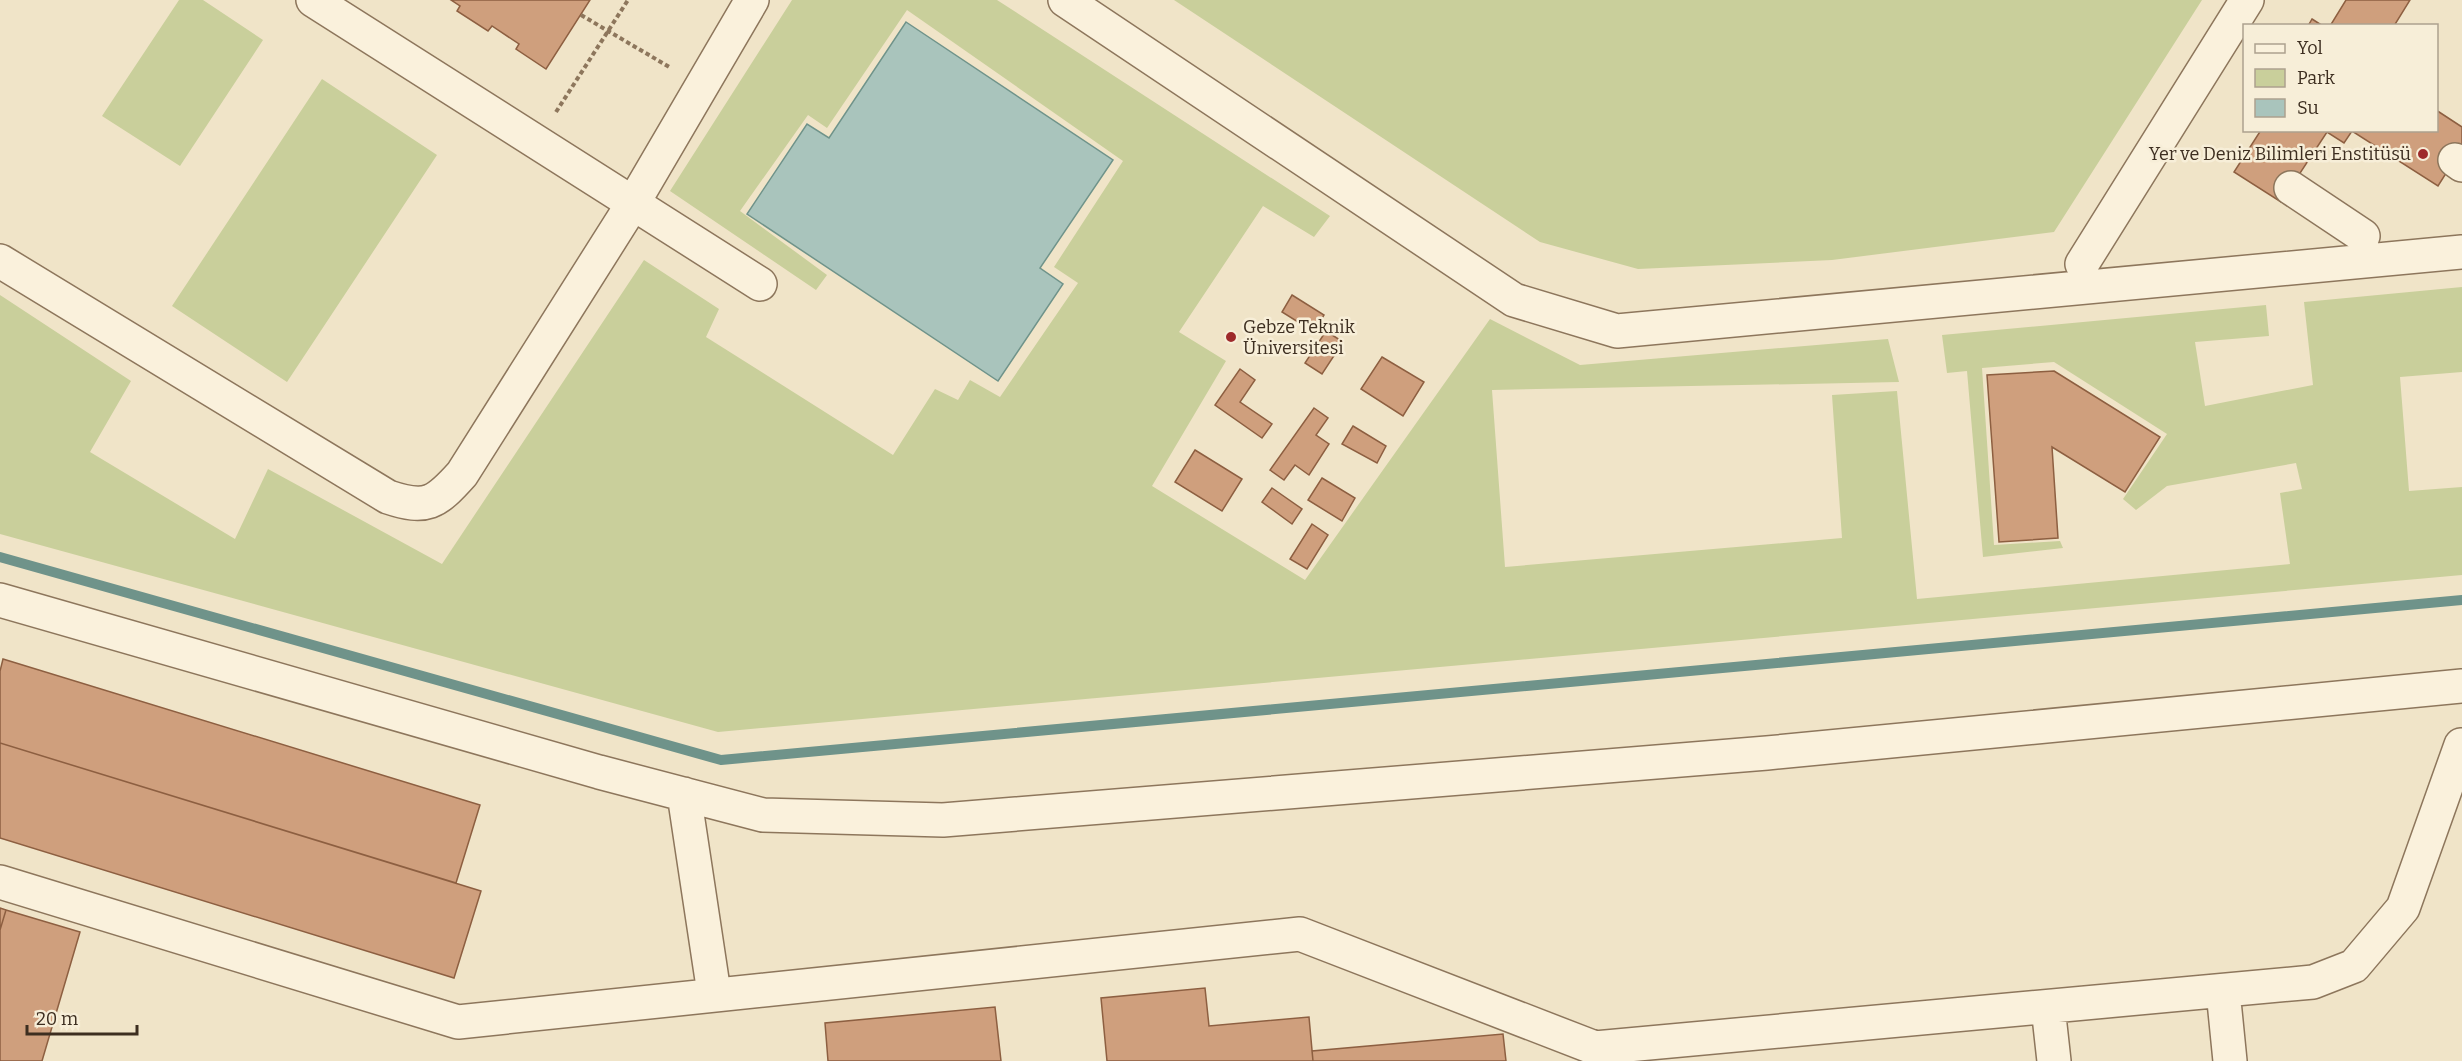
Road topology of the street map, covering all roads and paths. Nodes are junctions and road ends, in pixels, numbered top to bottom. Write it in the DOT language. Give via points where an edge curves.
graph roads {
  1 [pos="314,0"];
  2 [pos="628,0"];
  3 [pos="752,0"];
  4 [pos="1065,0"];
  5 [pos="2247,0"];
  6 [pos="581,15"];
  7 [pos="608,31"];
  8 [pos="702,86"];
  9 [pos="536,143"];
  10 [pos="2291,188"];
  11 [pos="633,205"];
  12 [pos="2363,236"];
  13 [pos="2462,252"];
  14 [pos="0,261"];
  15 [pos="2082,264"];
  16 [pos="760,284"];
  17 [pos="0,600"];
  18 [pos="2462,686"];
  19 [pos="2461,745"];
  20 [pos="684,794"];
  21 [pos="0,882"];
  22 [pos="2223,990"];
  23 [pos="714,993"];
  24 [pos="2048,1007"];
  25 [pos="1596,1054"];
  26 [pos="2054,1061"];
  27 [pos="2230,1061"];
  1 -- 9 [label="street"];
  2 -- 7 [label="path"];
  3 -- 8 [label="street"];
  4 -- 13 [label="street" via="1514,300 1617,331"];
  5 -- 15 [label="street"];
  6 -- 7 [label="path"];
  7 -- 8 [label="path"];
  7 -- 9 [label="path"];
  8 -- 11 [label="street"];
  9 -- 11 [label="street"];
  10 -- 12 [label="street"];
  11 -- 14 [label="street" via="462,474 442,497 414,506 388,497"];
  11 -- 16 [label="street"];
  17 -- 20 [label="street"];
  18 -- 20 [label="street" via="1778,752 943,820 763,815"];
  19 -- 22 [label="street" via="2403,908 2354,966 2313,982"];
  20 -- 23 [label="street"];
  21 -- 23 [label="street" via="458,1022"];
  22 -- 24 [label="street"];
  22 -- 27 [label="street"];
  23 -- 25 [label="street" via="1300,934"];
  24 -- 25 [label="street"];
  24 -- 26 [label="street"];
}
